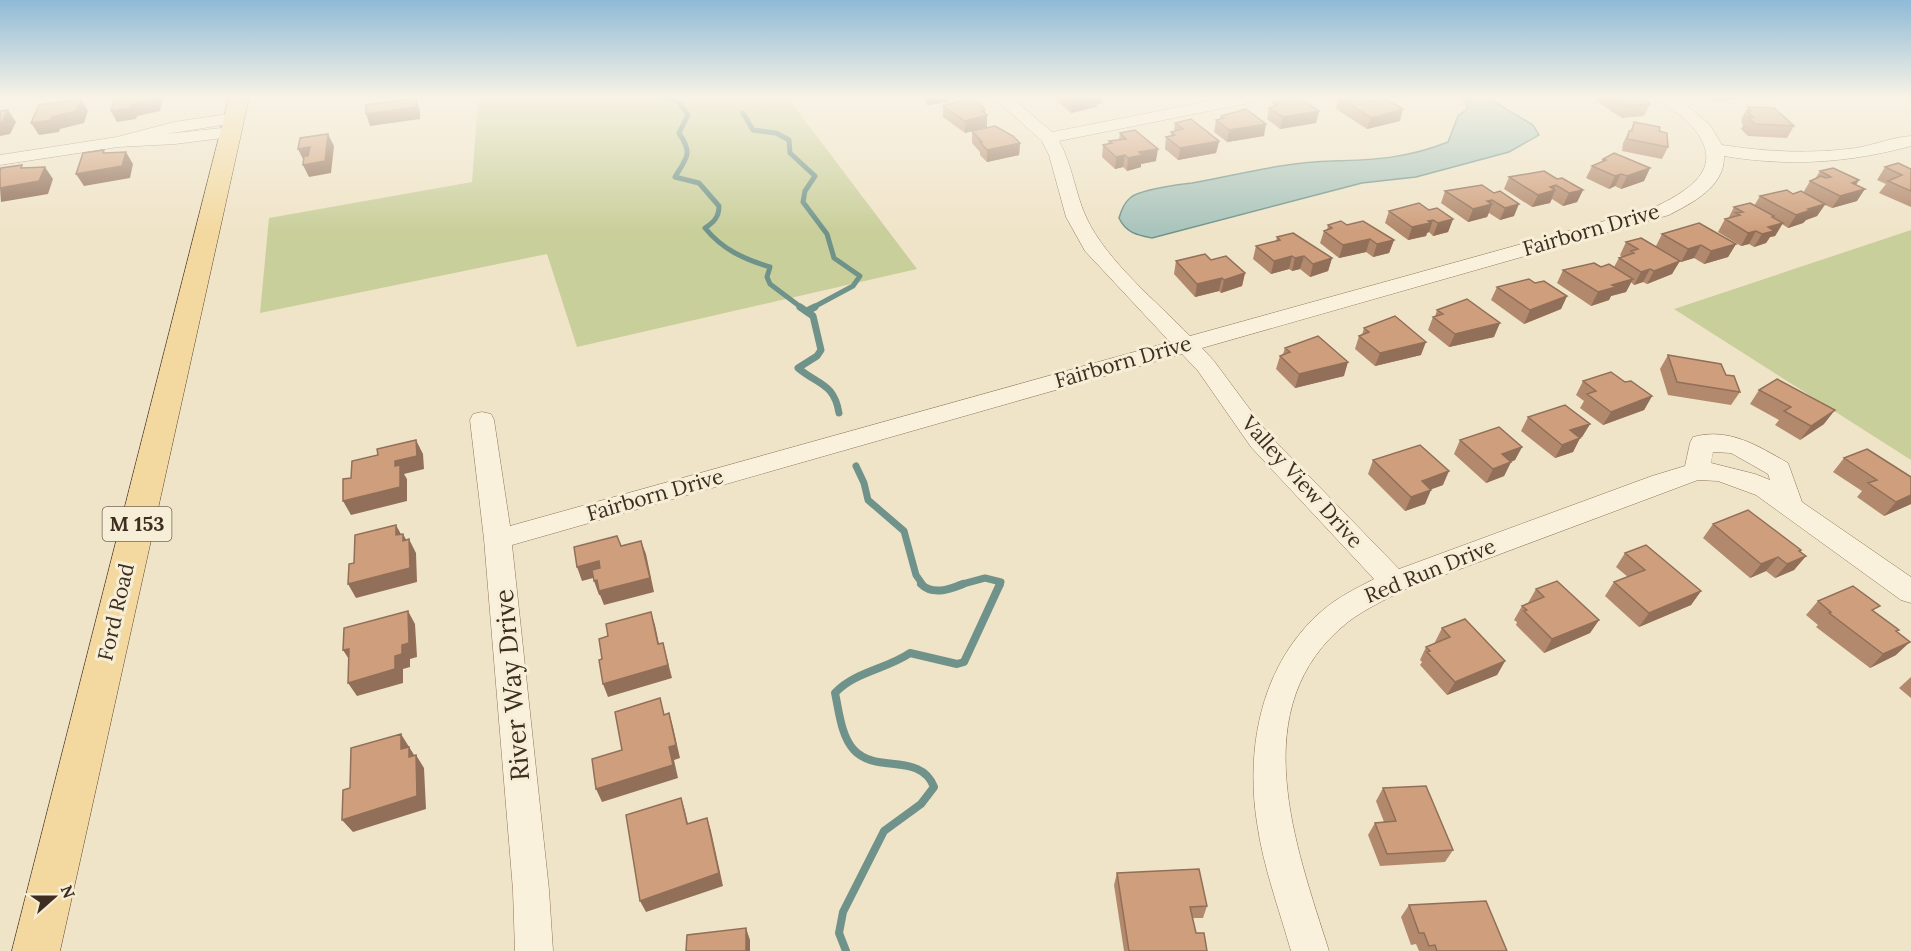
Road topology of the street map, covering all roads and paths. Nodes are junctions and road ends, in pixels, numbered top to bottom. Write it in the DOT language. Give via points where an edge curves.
graph roads {
  1 [pos="116,142"];
  2 [pos="227,142"];
  3 [pos="1051,142"];
  4 [pos="1711,142"];
  5 [pos="1905,142"];
  6 [pos="1714,149"];
  7 [pos="0,160"];
  8 [pos="1186,344"];
  9 [pos="482,420"];
  10 [pos="1707,472"];
  11 [pos="1790,506"];
  12 [pos="498,539"];
  13 [pos="1394,582"];
  14 [pos="1911,592"];
  15 [pos="36,951"];
  16 [pos="534,951"];
  17 [pos="1310,951"];
  1 -- 7 [label="street"];
  2 -- 15 [label="main road, Ford Road / M 153"];
  3 -- 8 [label="street, Valley View Drive" via="1084,236"];
  4 -- 6 [label="street"];
  5 -- 6 [label="street" via="1863,154 1817,158 1756,156"];
  6 -- 8 [label="street, Fairborn Drive" via="1715,166 1708,182 1694,195 1662,211"];
  8 -- 12 [label="street, Fairborn Drive"];
  8 -- 13 [label="street, Valley View Drive" via="1260,441"];
  9 -- 12 [label="street, River Way Drive"];
  10 -- 11 [label="street" via="1746,480"];
  10 -- 11 [label="street" via="1702,443 1736,445 1779,469"];
  10 -- 13 [label="street, Red Run Drive" via="1661,482"];
  11 -- 14 [label="street"];
  12 -- 16 [label="street, River Way Drive"];
  13 -- 17 [label="street, Red Run Drive" via="1333,618 1311,640 1280,696 1270,736 1268,772 1274,824"];
}
